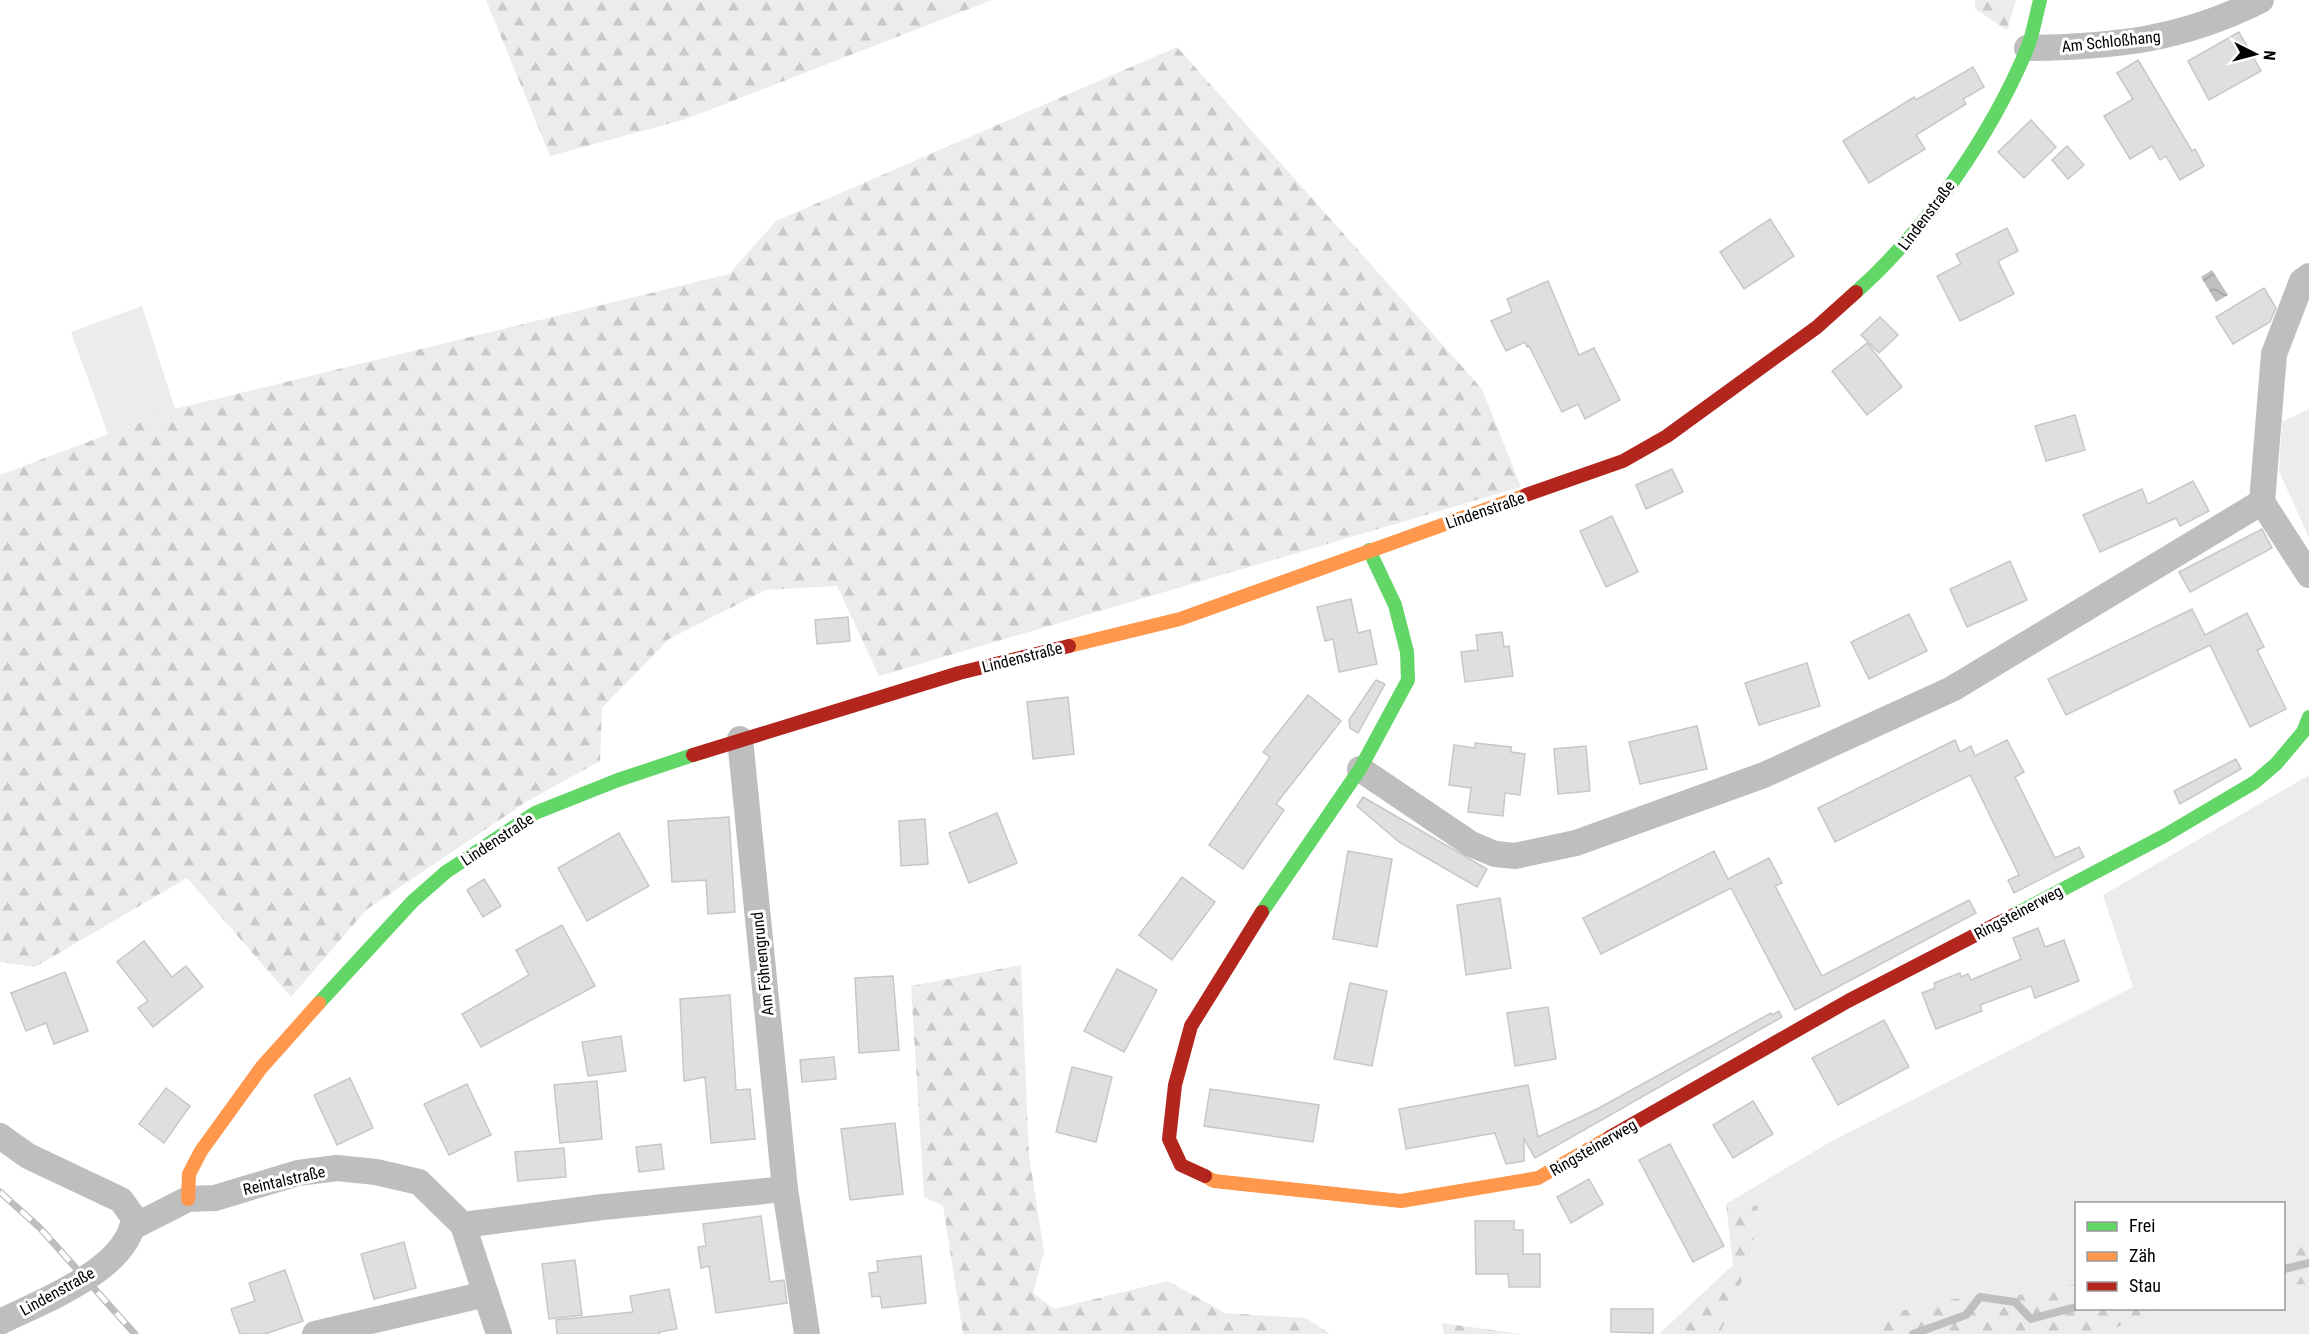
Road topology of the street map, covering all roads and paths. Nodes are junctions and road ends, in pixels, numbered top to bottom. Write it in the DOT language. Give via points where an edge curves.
graph roads {
  1 [pos="2040,0"];
  2 [pos="2261,0"];
  3 [pos="2027,48"];
  4 [pos="2309,276"];
  5 [pos="2262,502"];
  6 [pos="1369,550"];
  7 [pos="2309,575"];
  8 [pos="2309,717"];
  9 [pos="740,739"];
  10 [pos="1360,769"];
  11 [pos="0,1136"];
  12 [pos="785,1189"];
  13 [pos="188,1199"];
  14 [pos="463,1225"];
  15 [pos="133,1227"];
  16 [pos="486,1294"];
  17 [pos="0,1322"];
  18 [pos="315,1334"];
  19 [pos="499,1334"];
  20 [pos="807,1334"];
  1 -- 3 [label="street, Lindenstraße"];
  2 -- 3 [label="street, Am Schloßhang" via="2221,20 2153,39"];
  3 -- 6 [label="street, Lindenstraße" via="1980,140 1910,240 1817,327 1667,436 1623,461"];
  4 -- 5 [label="street" via="2302,281 2274,354"];
  5 -- 7 [label="street"];
  5 -- 10 [label="street" via="1952,689 1764,775 1576,843 1515,856 1495,854 1471,844"];
  6 -- 9 [label="street, Lindenstraße" via="1180,619 959,673"];
  6 -- 10 [label="street, Ringsteinerweg" via="1395,605 1407,652 1408,680"];
  8 -- 10 [label="street, Ringsteinerweg" via="2303,732 2255,782 2164,836 1848,1001 1538,1178 1401,1201 1214,1181 1181,1165 1169,1139 1175,1085 1191,1026 1257,919"];
  9 -- 12 [label="street, Am Föhrengrund"];
  9 -- 13 [label="street, Lindenstraße" via="535,813 446,872 368,948 261,1068 201,1151 189,1174"];
  11 -- 15 [label="street" via="28,1156 121,1200 134,1218"];
  12 -- 14 [label="street"];
  12 -- 20 [label="street, Am Föhrengrund"];
  13 -- 14 [label="street, Reintalstraße" via="215,1198 298,1173 337,1168 419,1182"];
  13 -- 15 [label="street"];
  14 -- 16 [label="street, Reintalstraße"];
  15 -- 17 [label="street, Lindenstraße" via="124,1246 87,1277"];
  16 -- 18 [label="street"];
  16 -- 19 [label="street, Reintalstraße"];
}
